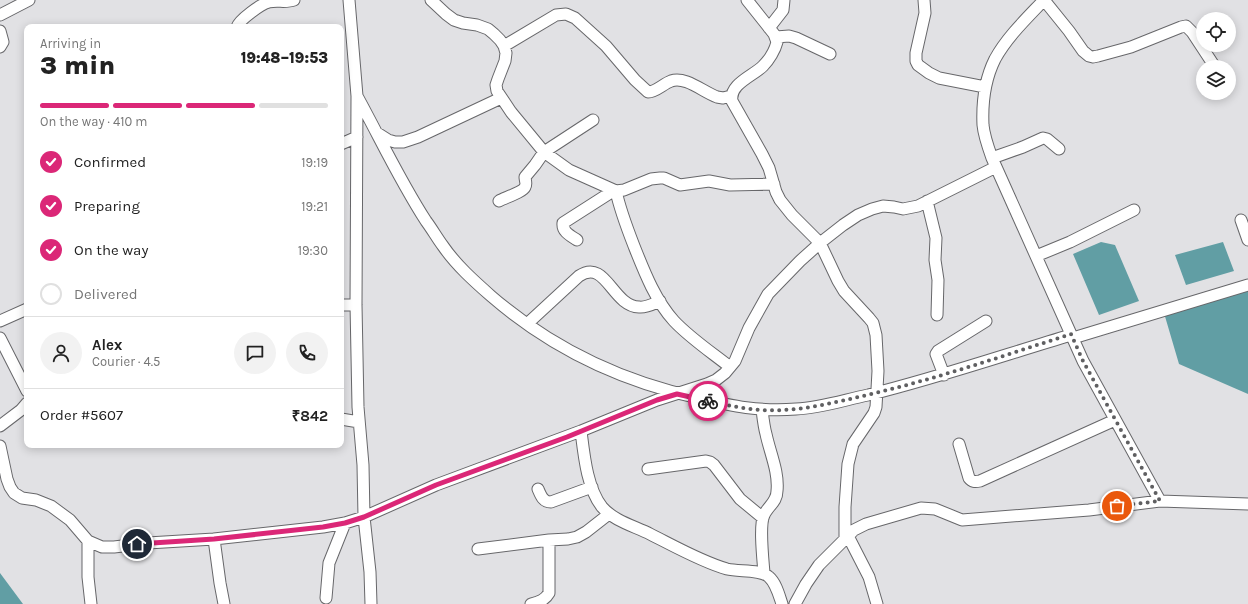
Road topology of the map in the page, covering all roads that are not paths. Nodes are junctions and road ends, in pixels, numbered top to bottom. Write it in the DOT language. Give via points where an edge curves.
graph roads {
  1 [pos="29,0"];
  2 [pos="294,0"];
  3 [pos="349,0"];
  4 [pos="431,0"];
  5 [pos="747,0"];
  6 [pos="784,0"];
  7 [pos="924,0"];
  8 [pos="1044,0"];
  9 [pos="0,15"];
  10 [pos="238,24"];
  11 [pos="0,31"];
  12 [pos="773,33"];
  13 [pos="504,46"];
  14 [pos="0,48"];
  15 [pos="830,54"];
  16 [pos="1210,60"];
  17 [pos="985,87"];
  18 [pos="357,96"];
  19 [pos="731,96"];
  20 [pos="502,98"];
  21 [pos="593,120"];
  22 [pos="376,132"];
  23 [pos="357,137"];
  24 [pos="344,143"];
  25 [pos="1059,149"];
  26 [pos="544,152"];
  27 [pos="994,162"];
  28 [pos="774,184"];
  29 [pos="615,191"];
  30 [pos="499,201"];
  31 [pos="927,201"];
  32 [pos="1134,210"];
  33 [pos="1241,220"];
  34 [pos="577,240"];
  35 [pos="1248,240"];
  36 [pos="820,243"];
  37 [pos="1036,256"];
  38 [pos="1248,285"];
  39 [pos="660,301"];
  40 [pos="344,305"];
  41 [pos="356,305"];
  42 [pos="24,310"];
  43 [pos="937,315"];
  44 [pos="0,321"];
  45 [pos="986,321"];
  46 [pos="526,324"];
  47 [pos="1072,336"];
  48 [pos="0,338"];
  49 [pos="730,367"];
  50 [pos="944,375"];
  51 [pos="24,383"];
  52 [pos="876,393"];
  53 [pos="677,394"];
  54 [pos="24,406"];
  55 [pos="762,410"];
  56 [pos="344,420"];
  57 [pos="1115,420"];
  58 [pos="359,422"];
  59 [pos="0,426"];
  60 [pos="581,431"];
  61 [pos="959,444"];
  62 [pos="0,446"];
  63 [pos="648,469"];
  64 [pos="592,487"];
  65 [pos="538,490"];
  66 [pos="1160,501"];
  67 [pos="1248,504"];
  68 [pos="609,514"];
  69 [pos="364,517"];
  70 [pos="763,518"];
  71 [pos="345,523"];
  72 [pos="847,537"];
  73 [pos="214,539"];
  74 [pos="549,540"];
  75 [pos="88,541"];
  76 [pos="478,549"];
  77 [pos="764,573"];
  78 [pos="326,598"];
  79 [pos="91,604"];
  80 [pos="224,604"];
  81 [pos="371,604"];
  82 [pos="531,604"];
  83 [pos="782,604"];
  84 [pos="796,604"];
  85 [pos="877,604"];
  1 -- 9 [label="street"];
  2 -- 10 [label="street" via="269,2"];
  3 -- 18 [label="street"];
  4 -- 13 [label="street" via="454,20 488,29"];
  5 -- 12 [label="street"];
  6 -- 12 [label="street" via="783,10"];
  7 -- 17 [label="street" via="925,13 916,53 918,66 939,78"];
  8 -- 16 [label="street" via="1089,56 1131,46 1186,26"];
  8 -- 17 [label="street" via="1010,38 995,60"];
  11 -- 14 [label="street" via="3,42"];
  12 -- 15 [label="street" via="796,38"];
  12 -- 19 [label="street" via="776,45 767,61 738,86"];
  13 -- 19 [label="street" via="556,15 566,14 576,18 597,37 648,92 677,80 717,97"];
  13 -- 20 [label="street" via="505,61 496,85"];
  17 -- 27 [label="street" via="983,126"];
  18 -- 22 [label="street"];
  18 -- 23 [label="street"];
  19 -- 28 [label="street" via="735,108 769,168"];
  20 -- 22 [label="street" via="403,142 388,140"];
  20 -- 26 [label="street"];
  21 -- 26 [label="street"];
  22 -- 46 [label="street" via="411,198 443,247 470,278"];
  23 -- 24 [label="street"];
  23 -- 41 [label="street"];
  25 -- 27 [label="street" via="1047,138 1043,138"];
  26 -- 29 [label="street" via="569,170"];
  26 -- 30 [label="street" via="525,177 525,187"];
  27 -- 31 [label="street"];
  27 -- 37 [label="street"];
  28 -- 29 [label="street" via="730,185 709,181 680,184 660,178"];
  28 -- 36 [label="street" via="785,206"];
  29 -- 34 [label="street" via="563,223 567,234"];
  29 -- 39 [label="street" via="622,218 641,265"];
  31 -- 36 [label="street" via="903,209 883,206 872,209 858,215"];
  31 -- 43 [label="street" via="936,238"];
  32 -- 37 [label="street"];
  33 -- 35 [label="street"];
  36 -- 49 [label="street" via="768,294"];
  36 -- 52 [label="street" via="844,291 873,323 878,371"];
  37 -- 47 [label="street"];
  38 -- 47 [label="street"];
  39 -- 46 [label="street" via="649,306 630,306 598,273 586,272"];
  39 -- 49 [label="street" via="686,334"];
  40 -- 41 [label="street"];
  41 -- 58 [label="street"];
  42 -- 44 [label="street"];
  45 -- 50 [label="street" via="938,351 936,354"];
  46 -- 53 [label="street" via="544,337 613,373"];
  47 -- 50 [label="street"];
  47 -- 57 [label="street"];
  48 -- 51 [label="street"];
  49 -- 53 [label="street" via="716,380"];
  50 -- 52 [label="street"];
  52 -- 55 [label="street" via="798,409"];
  52 -- 72 [label="street" via="874,413 853,444 848,464 845,507"];
  53 -- 55 [label="street"];
  53 -- 60 [label="street"];
  54 -- 59 [label="street"];
  55 -- 70 [label="street" via="777,484 776,498"];
  56 -- 58 [label="street"];
  57 -- 61 [label="street" via="974,482 969,478"];
  57 -- 66 [label="street"];
  58 -- 69 [label="street"];
  60 -- 64 [label="street"];
  60 -- 69 [label="street" via="436,485"];
  62 -- 75 [label="street" via="7,479 14,493 22,498 52,506 70,520"];
  63 -- 70 [label="street" via="710,462 740,499"];
  64 -- 65 [label="street" via="551,502 544,500"];
  64 -- 68 [label="street"];
  66 -- 67 [label="street"];
  66 -- 72 [label="street" via="1089,510 962,520 936,509 921,508 866,524"];
  68 -- 74 [label="street" via="577,537"];
  68 -- 77 [label="street" via="720,567 734,571"];
  69 -- 71 [label="street"];
  69 -- 81 [label="street"];
  70 -- 77 [label="street"];
  71 -- 73 [label="street"];
  71 -- 78 [label="street" via="329,562"];
  72 -- 84 [label="street" via="819,565"];
  72 -- 85 [label="street" via="869,577"];
  73 -- 75 [label="street" via="148,542 114,547 102,547"];
  73 -- 80 [label="street"];
  74 -- 76 [label="street"];
  74 -- 82 [label="street" via="549,593 543,600"];
  75 -- 79 [label="street"];
  77 -- 83 [label="street" via="774,583"];
}
